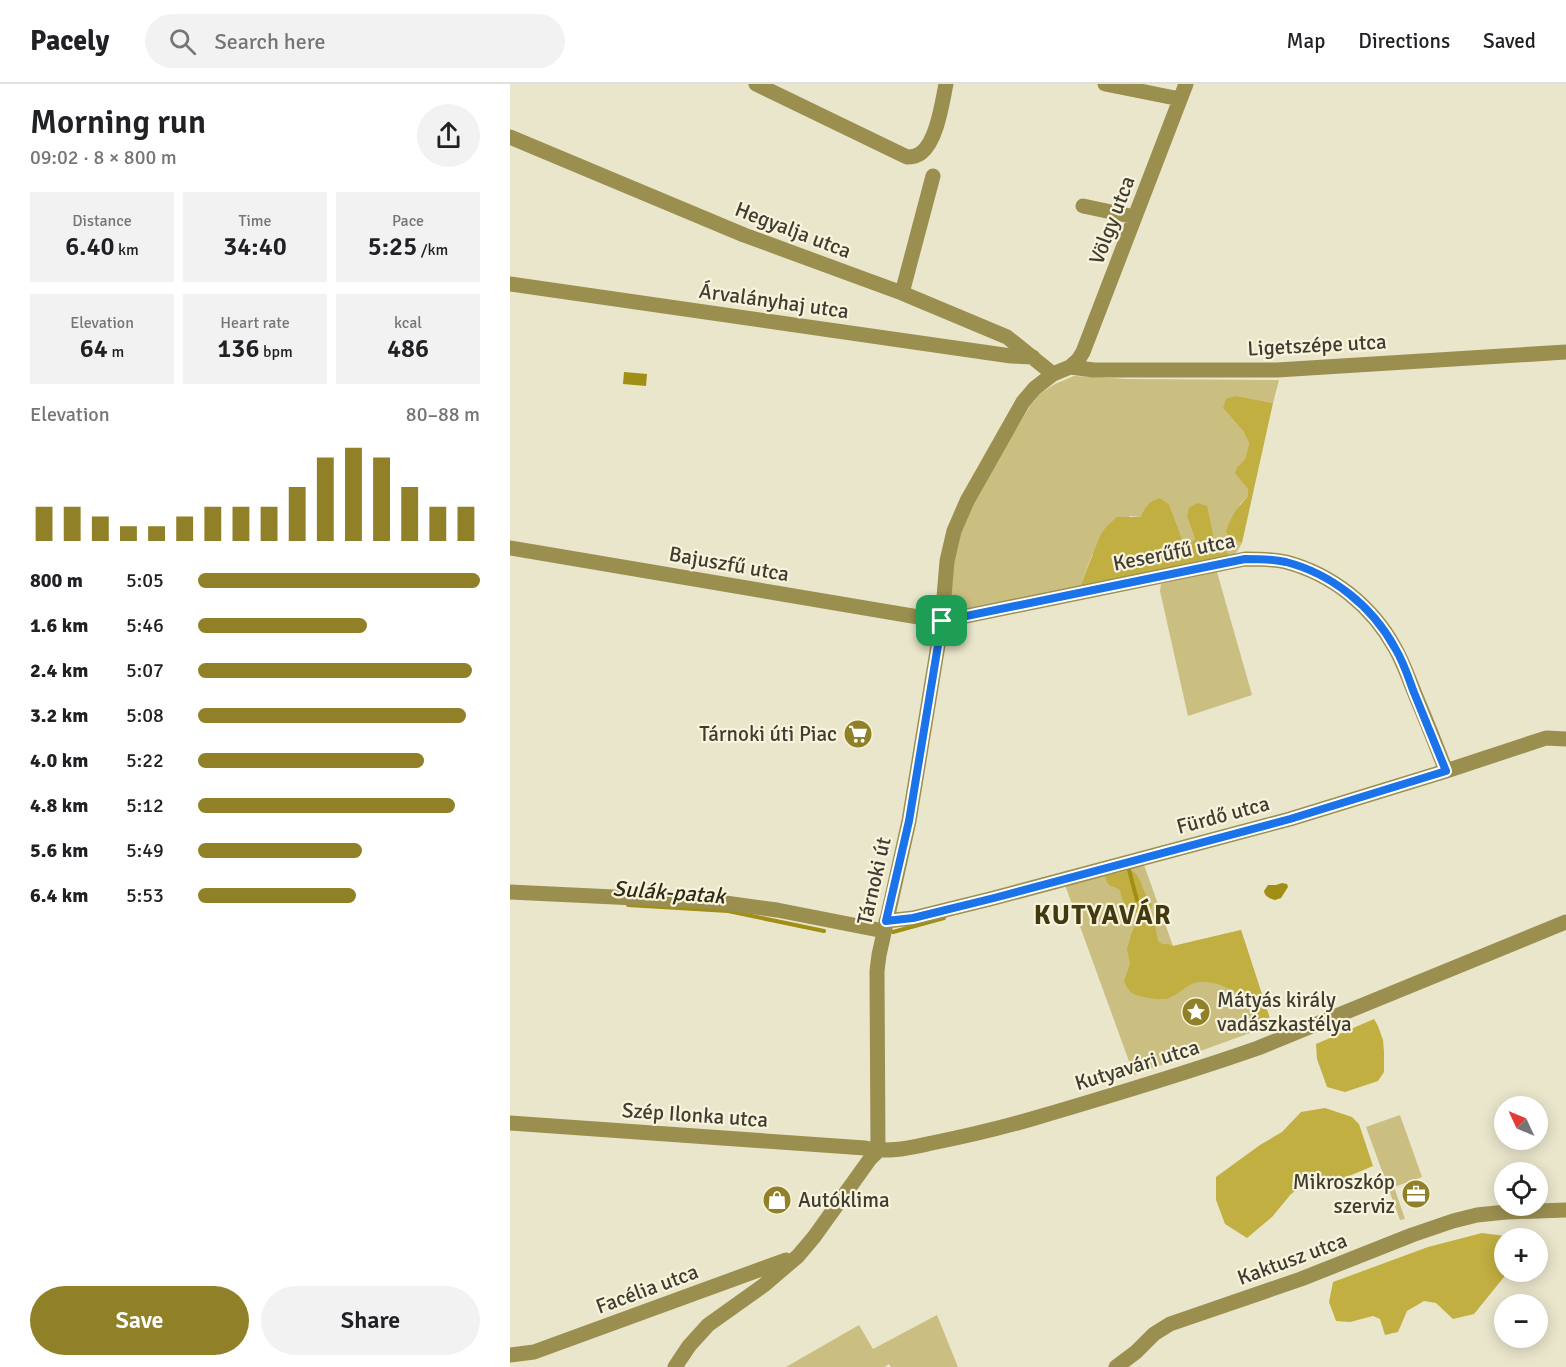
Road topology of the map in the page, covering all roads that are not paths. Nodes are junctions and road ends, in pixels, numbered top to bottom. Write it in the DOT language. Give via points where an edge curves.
graph roads {
  1 [pos="756,84"];
  2 [pos="946,84"];
  3 [pos="1105,84"];
  4 [pos="1186,84"];
  5 [pos="1180,99"];
  6 [pos="510,137"];
  7 [pos="933,176"];
  8 [pos="1083,206"];
  9 [pos="1136,217"];
  10 [pos="510,284"];
  11 [pos="902,293"];
  12 [pos="1566,352"];
  13 [pos="1033,357"];
  14 [pos="1070,367"];
  15 [pos="1053,374"];
  16 [pos="510,548"];
  17 [pos="942,621"];
  18 [pos="1566,739"];
  19 [pos="1446,771"];
  20 [pos="510,892"];
  21 [pos="1566,922"];
  22 [pos="885,926"];
  23 [pos="510,1123"];
  24 [pos="878,1151"];
  25 [pos="1566,1210"];
  26 [pos="798,1256"];
  27 [pos="510,1355"];
  28 [pos="675,1367"];
  29 [pos="1116,1367"];
  1 -- 2 [label="street" via="907,157 920,154 928,146"];
  3 -- 5 [label="street"];
  4 -- 5 [label="street, Völgy utca"];
  5 -- 9 [label="street, Völgy utca"];
  6 -- 11 [label="street, Hegyalja utca" via="744,235"];
  7 -- 11 [label="street"];
  8 -- 9 [label="street"];
  9 -- 14 [label="street, Völgy utca" via="1083,352"];
  10 -- 13 [label="street, Árvalányhaj utca"];
  11 -- 13 [label="street, Hegyalja utca" via="1007,337"];
  12 -- 14 [label="street, Ligetszépe utca" via="1277,370"];
  13 -- 15 [label="street, Hegyalja utca"];
  14 -- 15 [label="street, Tárnoki út"];
  15 -- 17 [label="street, Tárnoki út" via="1023,402 967,501 950,546"];
  16 -- 17 [label="street, Bajuszfű utca"];
  17 -- 19 [label="street, Keserűfű utca" via="1245,559 1287,562 1329,578 1383,629 1396,649"];
  17 -- 22 [label="street, Tárnoki út" via="909,821"];
  18 -- 19 [label="street, Fürdő utca" via="1546,738"];
  19 -- 22 [label="street, Fürdő utca" via="1290,819"];
  20 -- 22 [label="street, Fürdő utca" via="718,902"];
  21 -- 24 [label="street, Kutyavári utca" via="1258,1048 1187,1072 978,1134"];
  22 -- 24 [label="street, Tárnoki út" via="877,971"];
  23 -- 24 [label="street, Szép Ilonka utca"];
  24 -- 26 [label="street"];
  25 -- 29 [label="street, Kaktusz utca" via="1477,1215 1412,1235 1170,1324"];
  26 -- 27 [label="street, Facélia utca" via="534,1352"];
  26 -- 28 [label="street" via="708,1325"];
}
